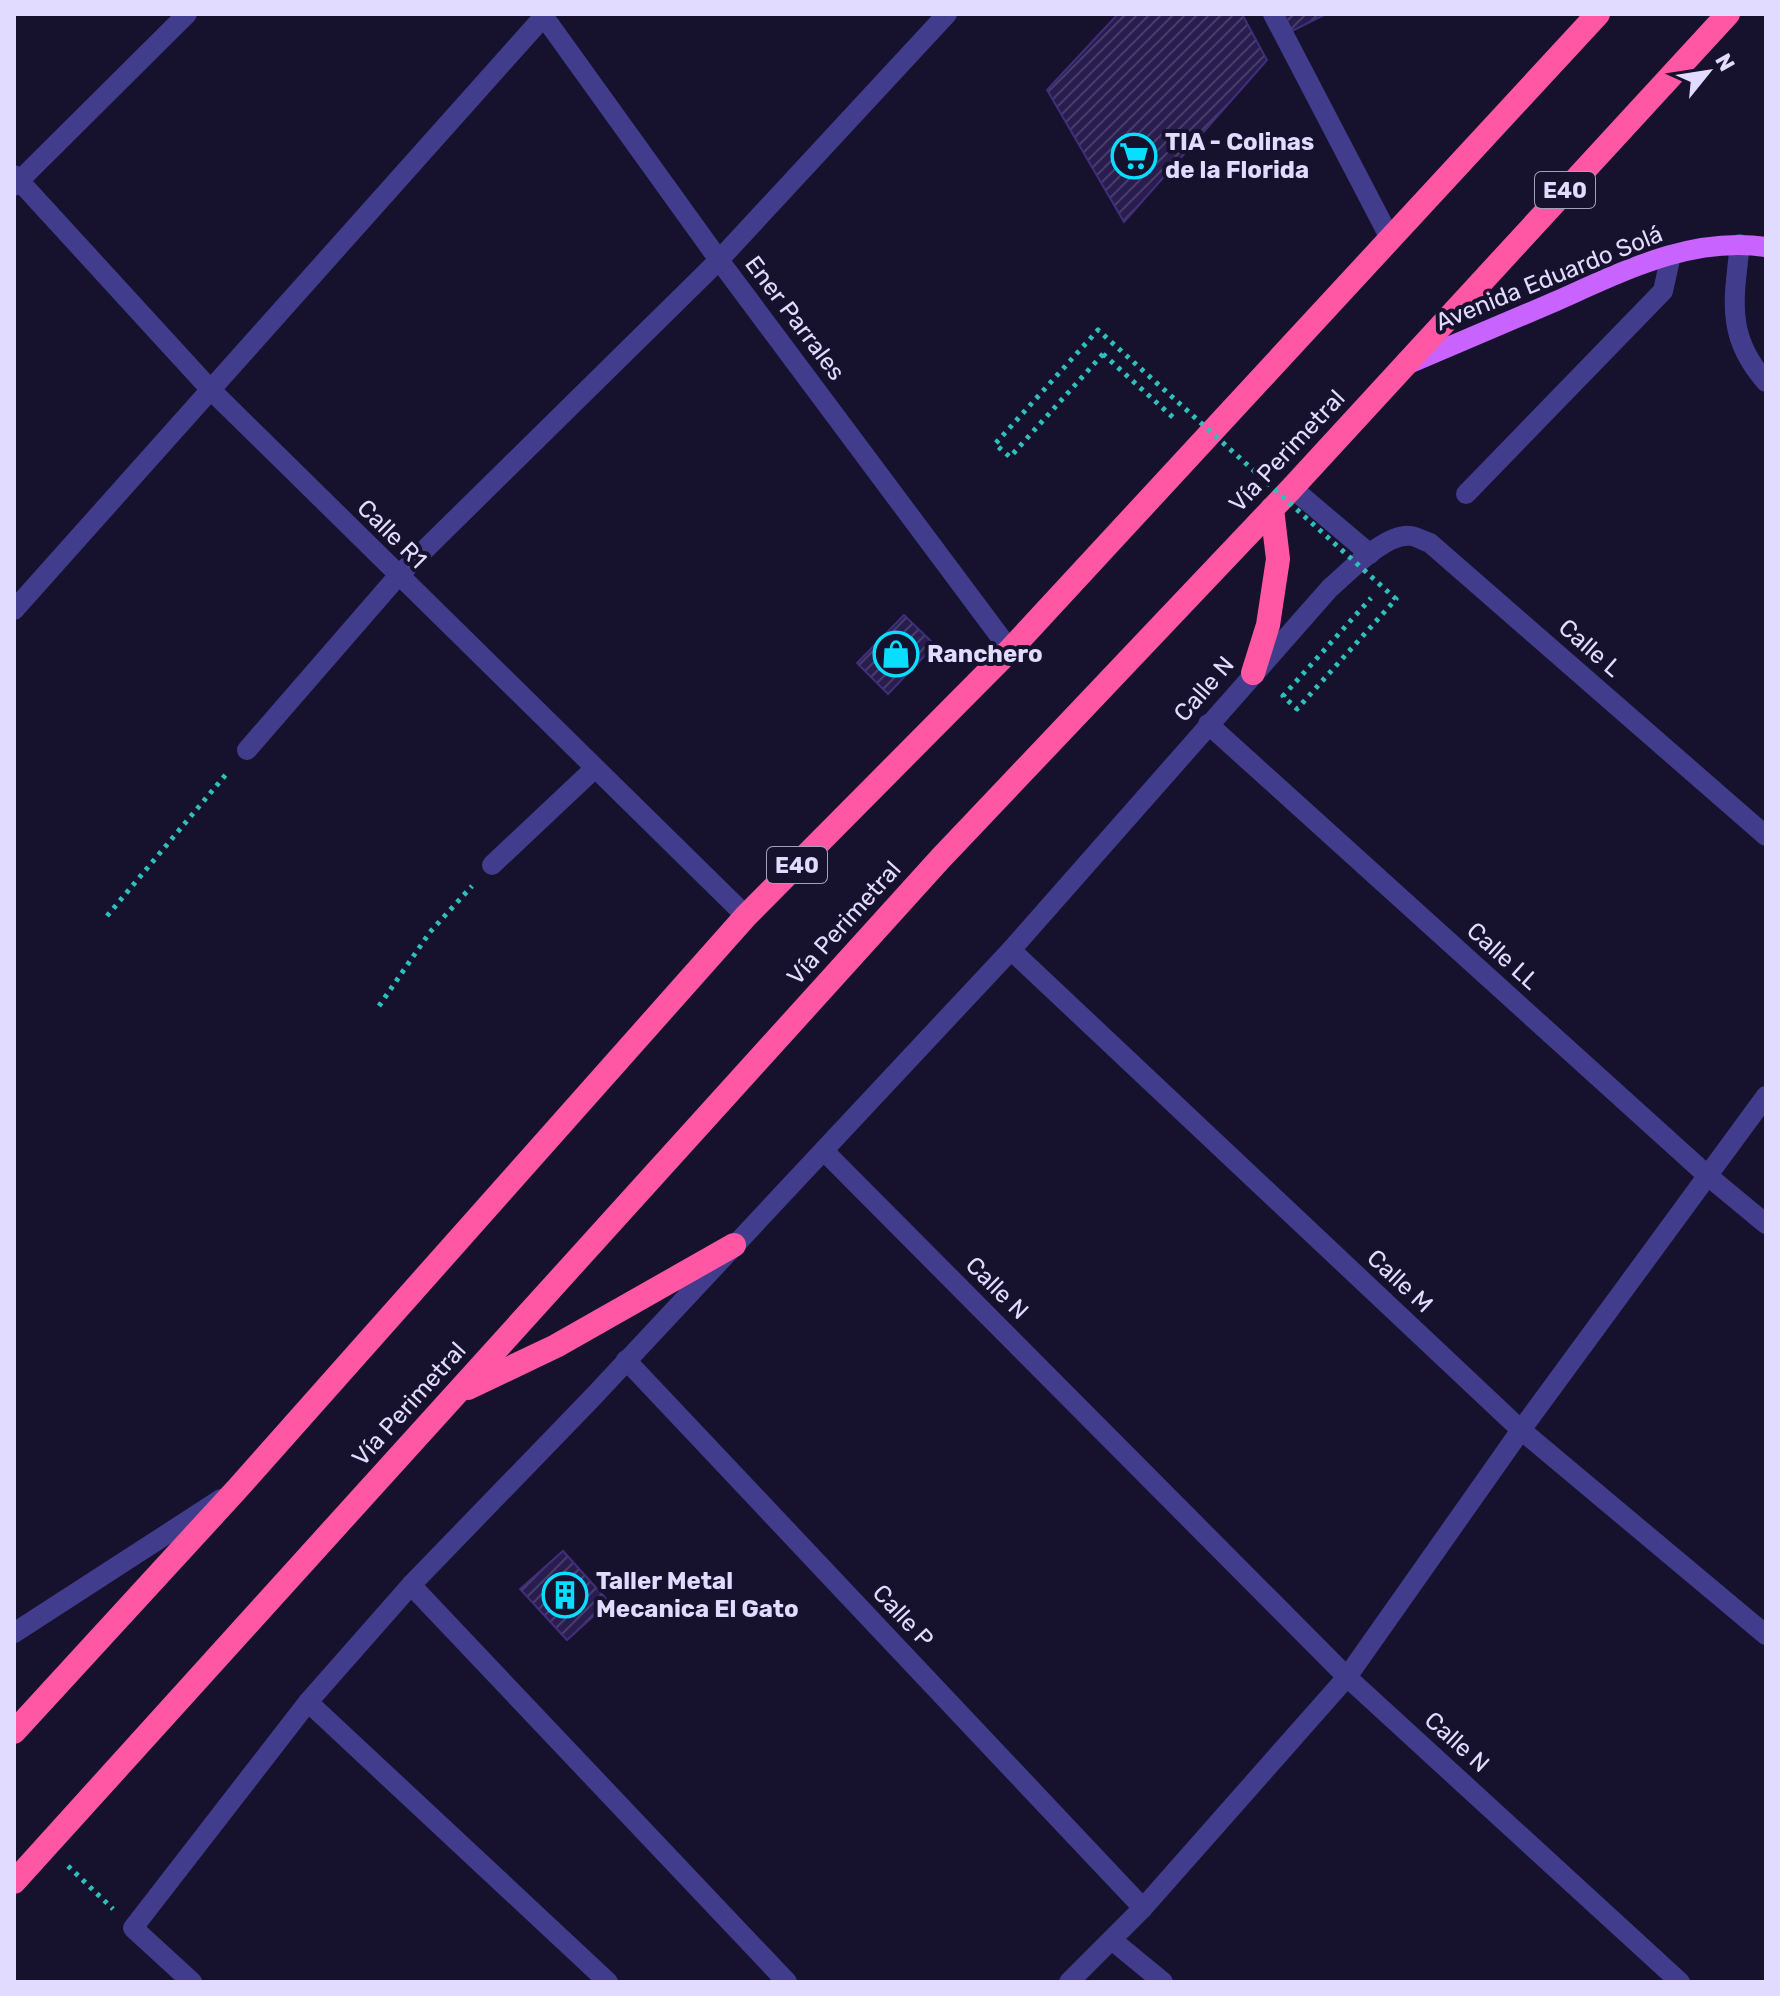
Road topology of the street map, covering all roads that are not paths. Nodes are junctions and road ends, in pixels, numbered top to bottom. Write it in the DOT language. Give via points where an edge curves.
graph roads {
  1 [pos="187,14"];
  2 [pos="947,14"];
  3 [pos="1273,14"];
  4 [pos="1581,14"];
  5 [pos="1598,14"];
  6 [pos="1728,14"];
  7 [pos="544,15"];
  8 [pos="1549,65"];
  9 [pos="16,181"];
  10 [pos="1391,240"];
  11 [pos="1740,244"];
  12 [pos="1766,247"];
  13 [pos="1671,255"];
  14 [pos="719,260"];
  15 [pos="1403,367"];
  16 [pos="1766,382"];
  17 [pos="210,389"];
  18 [pos="1292,488"];
  19 [pos="1466,494"];
  20 [pos="1272,509"];
  21 [pos="1370,554"];
  22 [pos="398,576"];
  23 [pos="1330,588"];
  24 [pos="14,610"];
  25 [pos="1010,650"];
  26 [pos="1253,673"];
  27 [pos="1208,724"];
  28 [pos="247,750"];
  29 [pos="594,769"];
  30 [pos="1766,836"];
  31 [pos="492,865"];
  32 [pos="746,916"];
  33 [pos="1011,950"];
  34 [pos="1766,1096"];
  35 [pos="825,1152"];
  36 [pos="1708,1176"];
  37 [pos="1766,1224"];
  38 [pos="734,1245"];
  39 [pos="626,1360"];
  40 [pos="455,1395"];
  41 [pos="1521,1430"];
  42 [pos="238,1488"];
  43 [pos="411,1585"];
  44 [pos="14,1633"];
  45 [pos="1766,1635"];
  46 [pos="1347,1677"];
  47 [pos="308,1702"];
  48 [pos="14,1732"];
  49 [pos="14,1882"];
  50 [pos="1143,1908"];
  51 [pos="1112,1940"];
  52 [pos="192,1982"];
  53 [pos="608,1982"];
  54 [pos="787,1982"];
  55 [pos="1069,1982"];
  56 [pos="1163,1982"];
  57 [pos="1680,1982"];
  1 -- 9 [label="street"];
  2 -- 14 [label="street"];
  3 -- 10 [label="street"];
  4 -- 8 [label="street"];
  5 -- 8 [label="highway, E40"];
  6 -- 15 [label="highway, Vía Perimetral / E40"];
  7 -- 14 [label="street, Ener Parrales"];
  7 -- 17 [label="street"];
  8 -- 10 [label="highway, E40"];
  9 -- 17 [label="street, Calle R1"];
  10 -- 25 [label="highway, E40"];
  11 -- 12 [label="main road, Avenida Eduardo Solá"];
  11 -- 13 [label="main road, Avenida Eduardo Solá"];
  11 -- 16 [label="street" via="1733,311 1738,339"];
  13 -- 15 [label="main road, Avenida Eduardo Solá"];
  13 -- 19 [label="street" via="1663,291"];
  14 -- 22 [label="street"];
  14 -- 25 [label="street, Ener Parrales"];
  15 -- 18 [label="highway, Vía Perimetral / E40"];
  17 -- 22 [label="street, Calle R1"];
  17 -- 24 [label="street"];
  18 -- 20 [label="highway, Vía Perimetral / E40"];
  18 -- 21 [label="street"];
  20 -- 26 [label="highway" via="1278,559 1268,625"];
  20 -- 40 [label="highway, Vía Perimetral / E40" via="940,859"];
  21 -- 23 [label="street, Calle L"];
  21 -- 30 [label="street, Calle L" via="1409,535 1430,543"];
  22 -- 28 [label="street"];
  22 -- 29 [label="street, Calle R1"];
  23 -- 26 [label="street, Calle N"];
  25 -- 32 [label="highway, E40"];
  26 -- 27 [label="street, Calle N"];
  27 -- 33 [label="street, Calle N"];
  27 -- 36 [label="street, Calle LL"];
  29 -- 31 [label="street"];
  29 -- 32 [label="street, Calle R1"];
  32 -- 42 [label="highway, E40"];
  33 -- 35 [label="street, Calle N"];
  33 -- 41 [label="street, Calle M"];
  34 -- 36 [label="street"];
  35 -- 38 [label="street"];
  35 -- 46 [label="street, Calle N"];
  36 -- 37 [label="street, Calle LL"];
  36 -- 41 [label="street"];
  38 -- 39 [label="street"];
  38 -- 40 [label="highway" via="556,1346"];
  39 -- 43 [label="street"];
  39 -- 50 [label="street, Calle P"];
  40 -- 49 [label="highway, Vía Perimetral / E40"];
  41 -- 45 [label="street, Calle M"];
  41 -- 46 [label="street"];
  42 -- 44 [label="street"];
  42 -- 48 [label="highway, E40"];
  43 -- 47 [label="street"];
  43 -- 54 [label="street"];
  46 -- 50 [label="street"];
  46 -- 57 [label="street, Calle N"];
  47 -- 52 [label="street" via="133,1928"];
  47 -- 53 [label="street"];
  50 -- 51 [label="street"];
  51 -- 55 [label="street"];
  51 -- 56 [label="street"];
}
